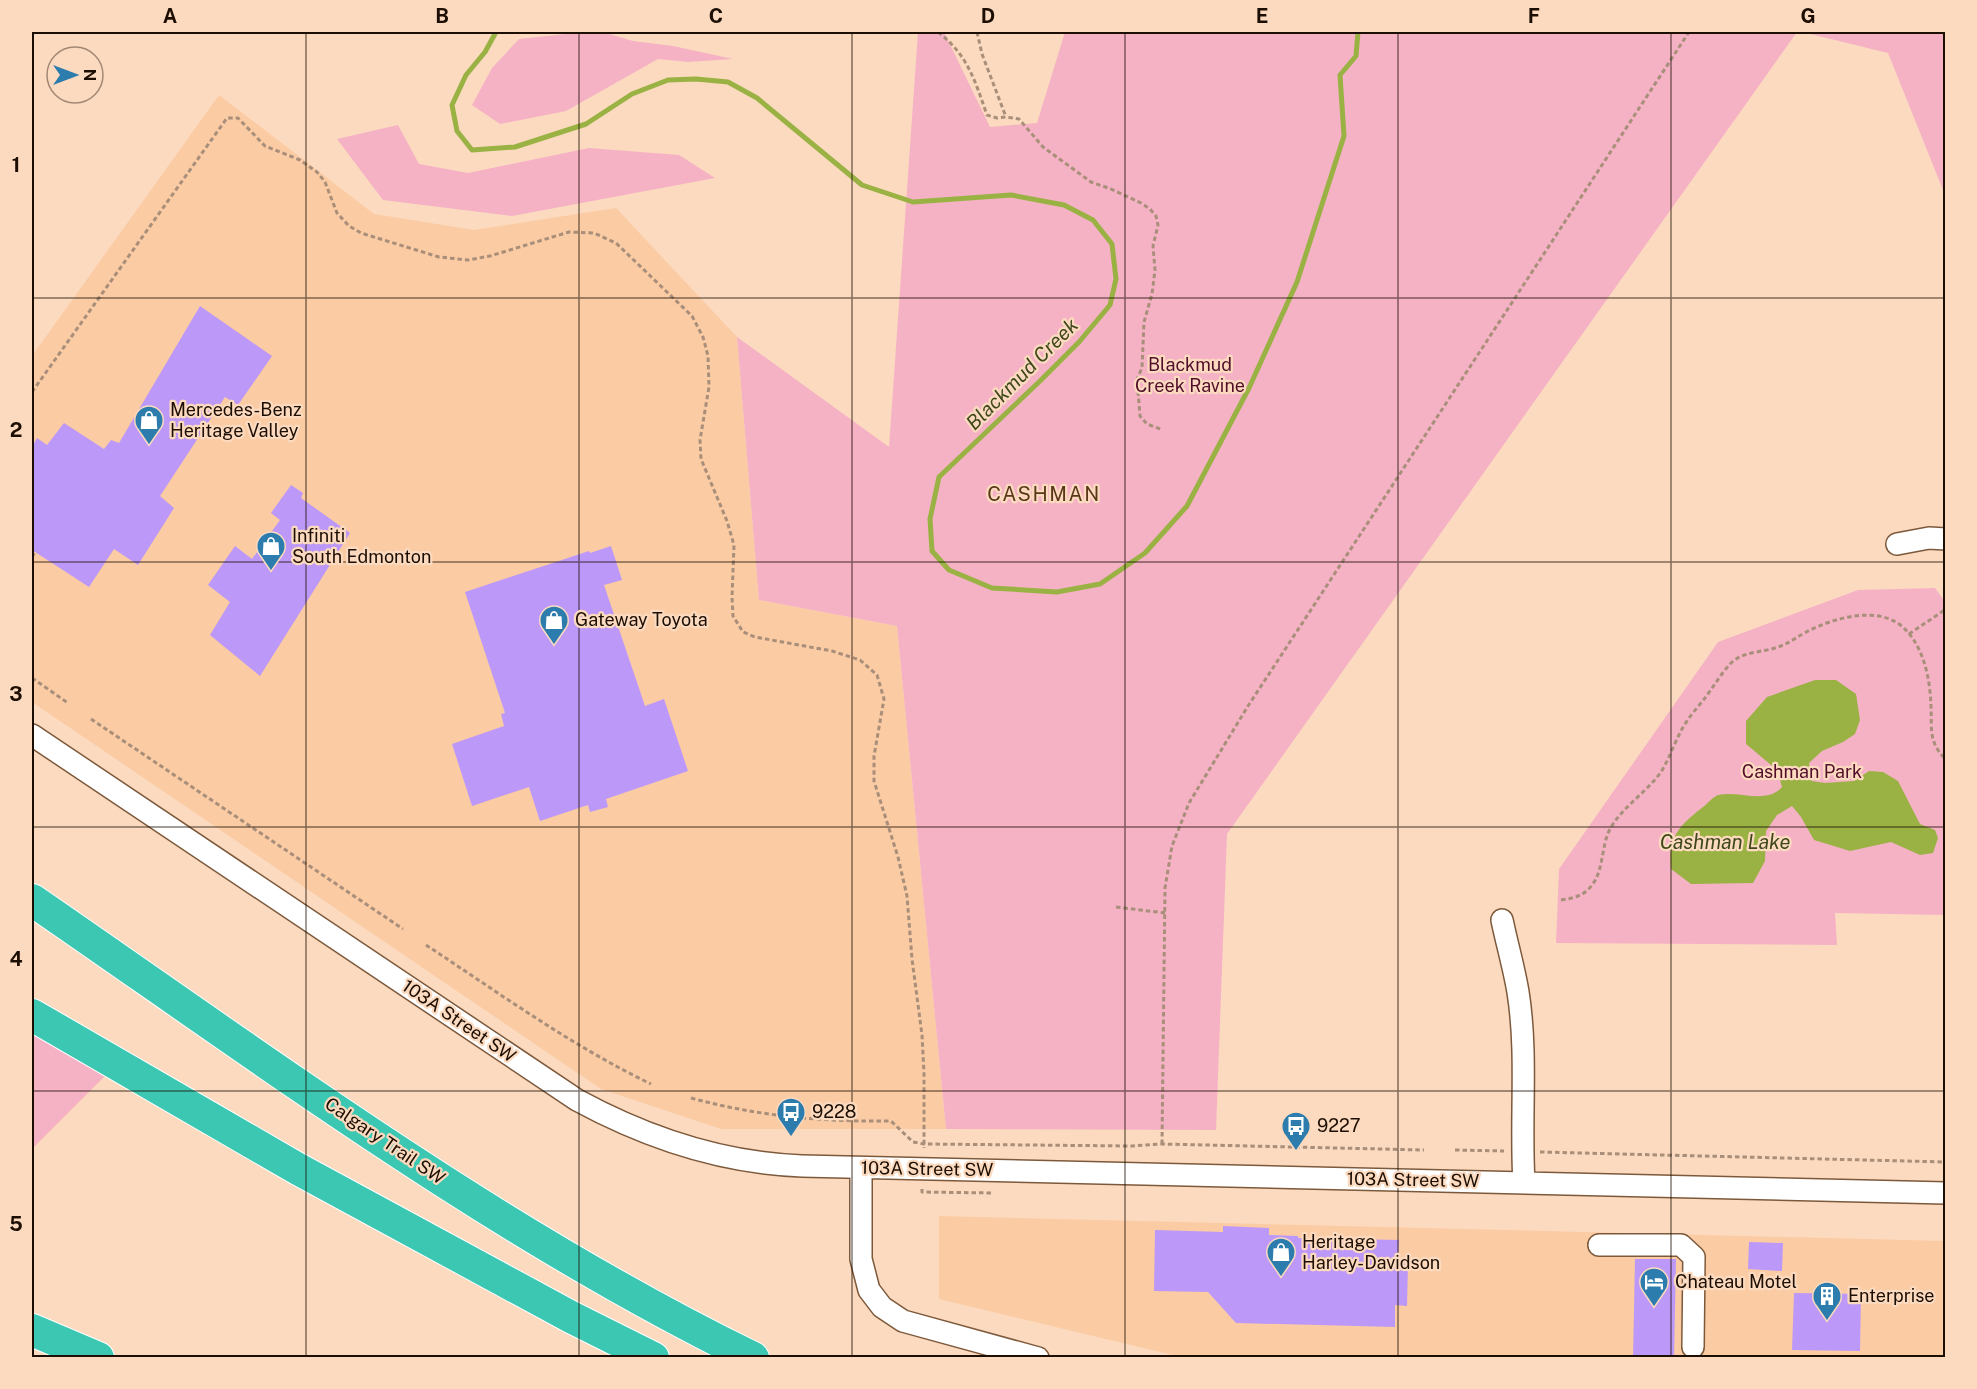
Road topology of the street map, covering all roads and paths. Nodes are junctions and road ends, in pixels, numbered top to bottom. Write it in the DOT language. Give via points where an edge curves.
graph roads {
  1 [pos="938,32"];
  2 [pos="977,32"];
  3 [pos="1689,32"];
  4 [pos="1006,117"];
  5 [pos="32,392"];
  6 [pos="1163,430"];
  7 [pos="1946,539"];
  8 [pos="1897,544"];
  9 [pos="35,552"];
  10 [pos="32,557"];
  11 [pos="1946,609"];
  12 [pos="1909,634"];
  13 [pos="32,678"];
  14 [pos="68,703"];
  15 [pos="91,719"];
  16 [pos="32,735"];
  17 [pos="1946,760"];
  18 [pos="32,900"];
  19 [pos="1561,900"];
  20 [pos="1116,907"];
  21 [pos="1165,913"];
  22 [pos="1502,920"];
  23 [pos="403,929"];
  24 [pos="426,945"];
  25 [pos="32,1015"];
  26 [pos="651,1084"];
  27 [pos="691,1098"];
  28 [pos="1162,1144"];
  29 [pos="924,1146"];
  30 [pos="1424,1150"];
  31 [pos="1455,1150"];
  32 [pos="1522,1151"];
  33 [pos="1946,1162"];
  34 [pos="861,1168"];
  35 [pos="1524,1183"];
  36 [pos="922,1187"];
  37 [pos="993,1193"];
  38 [pos="1946,1193"];
  39 [pos="1599,1245"];
  40 [pos="32,1330"];
  41 [pos="1693,1347"];
  42 [pos="98,1358"];
  43 [pos="653,1358"];
  44 [pos="753,1358"];
  45 [pos="1038,1358"];
  1 -- 4 [label="path" via="964,57 987,115"];
  2 -- 4 [label="path"];
  3 -- 21 [label="path" via="1254,696 1189,803 1172,846"];
  4 -- 6 [label="path" via="1019,119 1043,147 1091,182 1141,204 1156,216 1155,270 1144,322 1142,368 1137,379 1140,416 1147,424"];
  5 -- 29 [label="path" via="227,118 238,118 266,146 317,172 337,213 361,233 439,257 468,260 569,232 594,233 616,243 692,316 703,337 708,356 708,387 701,459 734,545 733,616 749,635 832,651 860,660 877,675 884,699 874,756 874,781 907,896 922,1035"];
  7 -- 8 [label="street"];
  9 -- 10 [label="path"];
  11 -- 12 [label="path"];
  12 -- 17 [label="path" via="1925,666 1933,743"];
  12 -- 19 [label="path" via="1890,620 1852,617 1821,624 1777,648 1734,660 1682,729 1662,771 1610,829 1592,885 1580,896"];
  13 -- 14 [label="path"];
  15 -- 23 [label="path"];
  16 -- 34 [label="street, 103A Street SW" via="593,1108 634,1128 707,1153 776,1165"];
  18 -- 44 [label="highway, Calgary Trail SW" via="401,1154 622,1290"];
  20 -- 21 [label="path"];
  21 -- 28 [label="path"];
  22 -- 32 [label="street" via="1518,993 1524,1068"];
  24 -- 26 [label="path" via="574,1041"];
  25 -- 43 [label="highway" via="298,1169"];
  27 -- 29 [label="path" via="764,1114 891,1121 913,1142"];
  28 -- 29 [label="path"];
  28 -- 30 [label="path"];
  31 -- 32 [label="path"];
  32 -- 33 [label="path"];
  32 -- 35 [label="street"];
  34 -- 35 [label="street, 103A Street SW"];
  34 -- 45 [label="street" via="861,1259 869,1290 882,1307 903,1321"];
  35 -- 38 [label="street, 103A Street SW"];
  36 -- 37 [label="path" via="922,1192"];
  39 -- 41 [label="street" via="1681,1245 1694,1257"];
  40 -- 42 [label="highway"];
}
